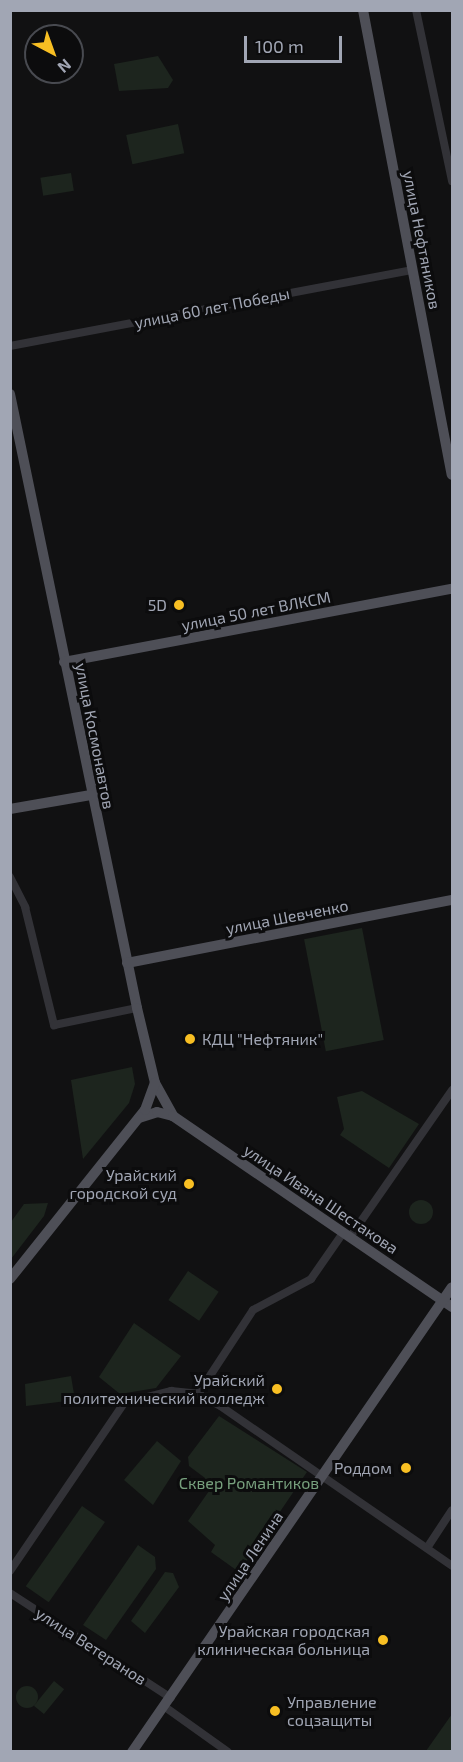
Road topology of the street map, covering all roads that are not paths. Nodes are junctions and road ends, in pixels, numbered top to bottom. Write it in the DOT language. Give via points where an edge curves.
graph roads {
  1 [pos="363,10"];
  2 [pos="416,10"];
  3 [pos="453,182"];
  4 [pos="413,270"];
  5 [pos="10,346"];
  6 [pos="10,394"];
  7 [pos="453,475"];
  8 [pos="453,589"];
  9 [pos="64,662"];
  10 [pos="91,795"];
  11 [pos="10,809"];
  12 [pos="10,877"];
  13 [pos="453,900"];
  14 [pos="127,963"];
  15 [pos="137,1008"];
  16 [pos="155,1083"];
  17 [pos="453,1090"];
  18 [pos="173,1116"];
  19 [pos="139,1118"];
  20 [pos="346,1235"];
  21 [pos="10,1279"];
  22 [pos="453,1287"];
  23 [pos="448,1304"];
  24 [pos="198,1394"];
  25 [pos="323,1475"];
  26 [pos="453,1510"];
  27 [pos="427,1548"];
  28 [pos="453,1566"];
  29 [pos="10,1571"];
  30 [pos="10,1593"];
  31 [pos="168,1703"];
  32 [pos="132,1752"];
  33 [pos="228,1752"];
  1 -- 4 [label="main road, улица Нефтяников"];
  2 -- 3 [label="street"];
  4 -- 5 [label="street, улица 60 лет Победы"];
  4 -- 7 [label="main road, улица Нефтяников"];
  6 -- 9 [label="main road, улица Космонавтов"];
  8 -- 9 [label="main road, улица 50 лет ВЛКСМ"];
  9 -- 10 [label="main road, улица Космонавтов"];
  10 -- 11 [label="main road"];
  10 -- 14 [label="main road, улица Космонавтов"];
  12 -- 15 [label="street" via="25,907 54,1025"];
  13 -- 14 [label="main road, улица Шевченко"];
  14 -- 15 [label="main road, улица Космонавтов"];
  15 -- 16 [label="main road, улица Космонавтов"];
  16 -- 18 [label="main road, улица Космонавтов"];
  16 -- 19 [label="main road"];
  17 -- 20 [label="street"];
  18 -- 19 [label="main road" via="157,1112"];
  18 -- 20 [label="main road, улица Ивана Шестакова"];
  19 -- 21 [label="main road"];
  20 -- 23 [label="main road, улица Ивана Шестакова"];
  20 -- 24 [label="street" via="311,1279 253,1310"];
  22 -- 23 [label="main road, улица Ленина"];
  23 -- 25 [label="main road, улица Ленина"];
  24 -- 25 [label="street"];
  24 -- 29 [label="street" via="158,1392 128,1400"];
  25 -- 27 [label="street"];
  25 -- 31 [label="main road, улица Ленина"];
  26 -- 27 [label="street"];
  27 -- 28 [label="street"];
  30 -- 31 [label="street, улица Ветеранов"];
  31 -- 32 [label="main road, улица Ленина"];
  31 -- 33 [label="street, улица Ветеранов"];
}
